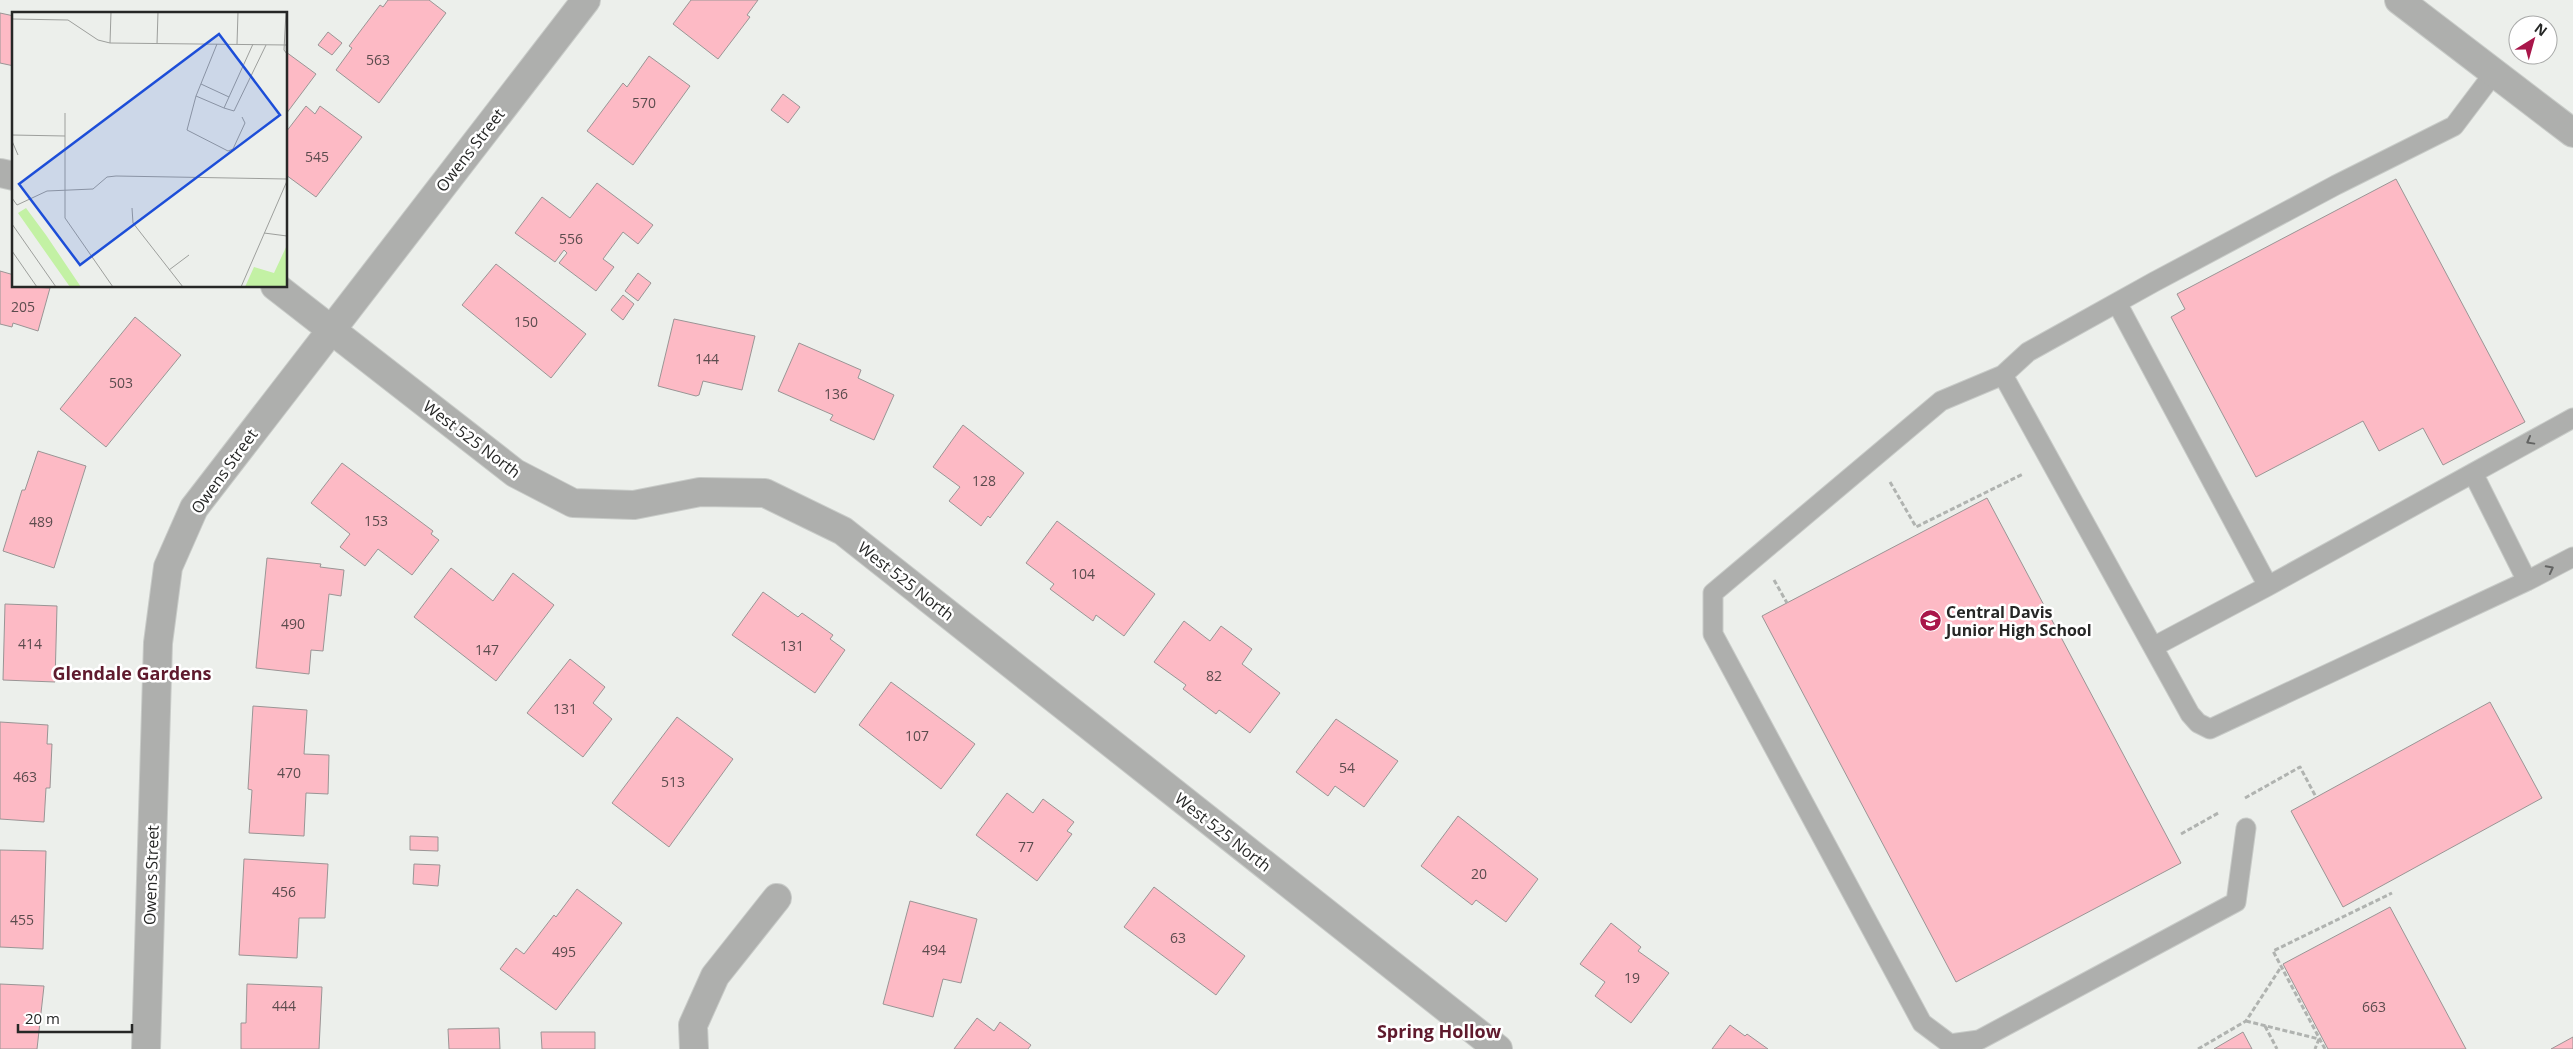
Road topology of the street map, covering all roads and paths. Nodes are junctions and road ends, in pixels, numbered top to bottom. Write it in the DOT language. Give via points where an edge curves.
graph roads {
  1 [pos="586,0"];
  2 [pos="2399,0"];
  3 [pos="2494,73"];
  4 [pos="2573,133"];
  5 [pos="277,288"];
  6 [pos="2117,303"];
  7 [pos="330,331"];
  8 [pos="2004,375"];
  9 [pos="2573,418"];
  10 [pos="2473,473"];
  11 [pos="1888,479"];
  12 [pos="2002,485"];
  13 [pos="2573,557"];
  14 [pos="1772,577"];
  15 [pos="2527,581"];
  16 [pos="2268,586"];
  17 [pos="1787,603"];
  18 [pos="2153,647"];
  19 [pos="2300,767"];
  20 [pos="2316,797"];
  21 [pos="2246,828"];
  22 [pos="2392,893"];
  23 [pos="777,898"];
  24 [pos="2281,966"];
  25 [pos="2246,1022"];
  26 [pos="2264,1026"];
  27 [pos="2319,1039"];
  28 [pos="1488,1041"];
  29 [pos="146,1049"];
  30 [pos="694,1049"];
  31 [pos="2198,1049"];
  32 [pos="2277,1049"];
  33 [pos="2315,1049"];
  34 [pos="2325,1049"];
  1 -- 7 [label="street, Owens Street"];
  2 -- 3 [label="street"];
  3 -- 4 [label="street"];
  3 -- 6 [label="lane" via="2454,126"];
  5 -- 7 [label="street, West 525 North"];
  6 -- 8 [label="lane" via="2028,352"];
  6 -- 16 [label="lane"];
  7 -- 28 [label="street, West 525 North" via="515,473 573,503 634,504 700,492 765,493 843,531"];
  7 -- 29 [label="street, Owens Street" via="194,508 168,567 158,644"];
  8 -- 18 [label="lane"];
  8 -- 21 [label="lane" via="1941,401 1713,593 1712,634 1922,1023 1950,1044 1979,1040 2236,902"];
  9 -- 10 [label="lane, one-way"];
  10 -- 15 [label="lane"];
  10 -- 16 [label="lane"];
  11 -- 12 [label="path" via="1916,527"];
  15 -- 13 [label="lane, one-way"];
  14 -- 17 [label="path"];
  15 -- 18 [label="lane" via="2210,729 2190,714"];
  16 -- 18 [label="lane"];
  19 -- 20 [label="path"];
  22 -- 24 [label="path" via="2273,951"];
  23 -- 30 [label="street" via="715,976 693,1025"];
  24 -- 25 [label="path"];
  24 -- 27 [label="path"];
  25 -- 26 [label="path"];
  25 -- 31 [label="path"];
  26 -- 27 [label="path"];
  26 -- 32 [label="path"];
  27 -- 33 [label="path"];
  27 -- 34 [label="path"];
}
